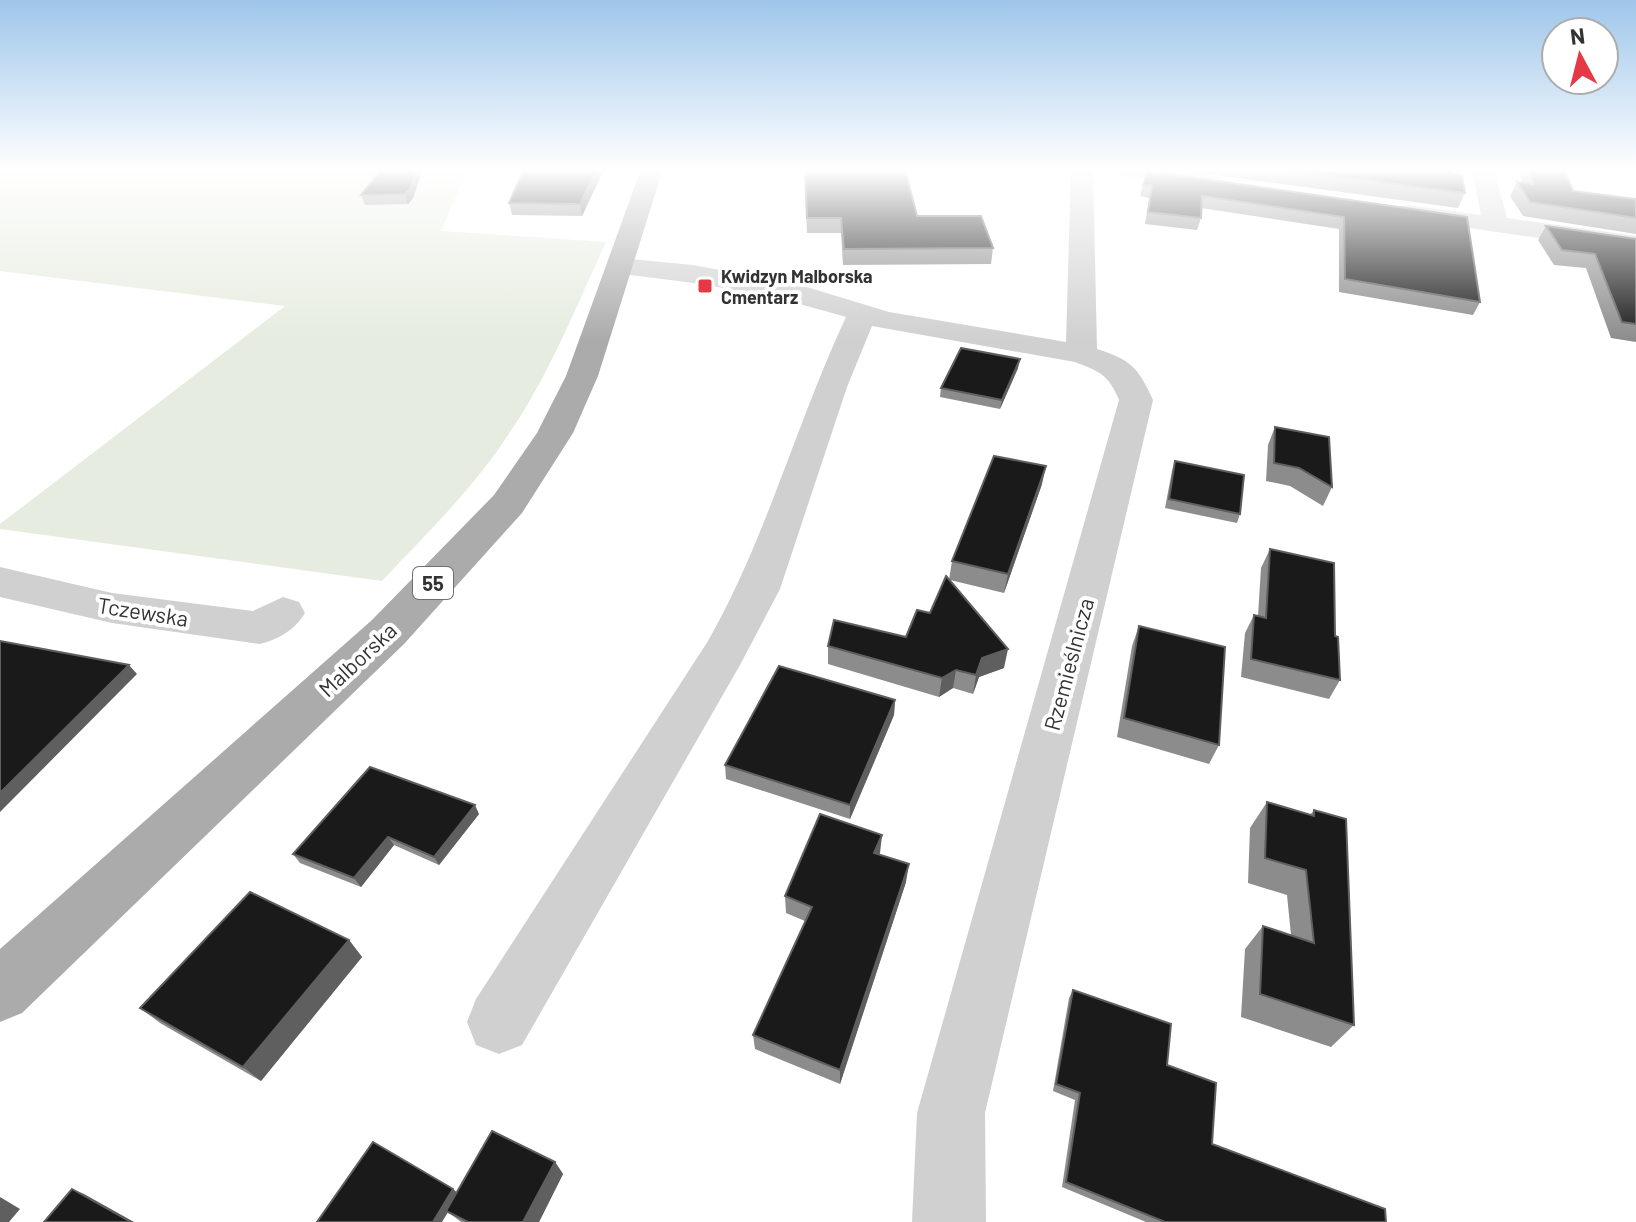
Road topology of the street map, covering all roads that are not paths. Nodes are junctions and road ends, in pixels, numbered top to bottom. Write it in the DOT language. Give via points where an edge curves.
graph roads {
  1 [pos="633,226"];
  2 [pos="1082,226"];
  3 [pos="1504,226"];
  4 [pos="1636,244"];
  5 [pos="620,266"];
  6 [pos="862,314"];
  7 [pos="1081,354"];
  8 [pos="0,582"];
  9 [pos="283,613"];
  10 [pos="0,991"];
  11 [pos="499,1022"];
  12 [pos="949,1222"];
  1 -- 5 [label="main road, Malborska / 55"];
  2 -- 7 [label="street"];
  3 -- 4 [label="street"];
  5 -- 6 [label="street, Rzemieślnicza" via="693,273 800,294"];
  5 -- 10 [label="main road, Malborska / 55" via="582,376 555,433 508,504 388,632"];
  6 -- 7 [label="street, Rzemieślnicza"];
  6 -- 11 [label="street" via="830,387 759,589"];
  7 -- 12 [label="street, Rzemieślnicza" via="1114,365 1136,400 951,1113"];
  8 -- 9 [label="street, Tczewska" via="112,608 260,628"];
}
